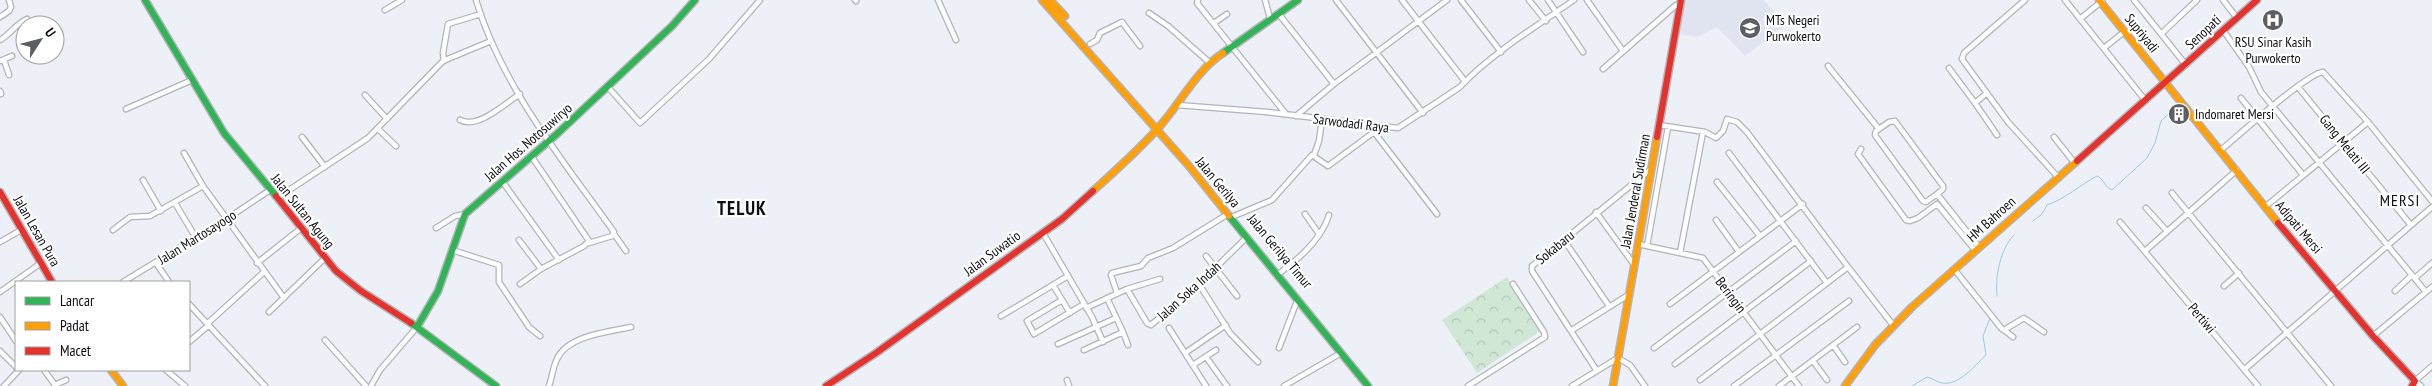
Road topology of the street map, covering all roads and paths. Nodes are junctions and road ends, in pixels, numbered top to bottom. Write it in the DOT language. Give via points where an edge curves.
graph roads {
  1 [pos="9,0"];
  2 [pos="145,0"];
  3 [pos="402,0"];
  4 [pos="476,0"];
  5 [pos="695,0"];
  6 [pos="760,0"];
  7 [pos="938,0"];
  8 [pos="1042,0"];
  9 [pos="1050,0"];
  10 [pos="1198,0"];
  11 [pos="1265,0"];
  12 [pos="1298,0"];
  13 [pos="1336,0"];
  14 [pos="1402,0"];
  15 [pos="1447,0"];
  16 [pos="1461,0"];
  17 [pos="1529,0"];
  18 [pos="1548,0"];
  19 [pos="1574,0"];
  20 [pos="1587,0"];
  21 [pos="1672,0"];
  22 [pos="2024,0"];
  23 [pos="2065,0"];
  24 [pos="2134,0"];
  25 [pos="2197,0"];
  26 [pos="2223,0"];
  27 [pos="2256,0"];
  28 [pos="2101,1"];
  29 [pos="1679,4"];
  30 [pos="385,10"];
  31 [pos="1557,12"];
  32 [pos="1148,13"];
  33 [pos="1278,13"];
  34 [pos="480,14"];
  35 [pos="1227,14"];
  36 [pos="1060,15"];
  37 [pos="0,17"];
  38 [pos="1270,18"];
  39 [pos="2237,18"];
  40 [pos="2080,19"];
  41 [pos="1418,20"];
  42 [pos="1546,21"];
  43 [pos="1214,23"];
  44 [pos="15,26"];
  45 [pos="2223,30"];
  46 [pos="2124,32"];
  47 [pos="2161,34"];
  48 [pos="0,40"];
  49 [pos="956,40"];
  50 [pos="491,41"];
  51 [pos="1090,44"];
  52 [pos="1233,45"];
  53 [pos="1140,46"];
  54 [pos="2104,48"];
  55 [pos="1623,51"];
  56 [pos="1377,52"];
  57 [pos="1501,52"];
  58 [pos="1582,52"];
  59 [pos="12,56"];
  60 [pos="2,61"];
  61 [pos="444,61"];
  62 [pos="1209,62"];
  63 [pos="2186,65"];
  64 [pos="1828,66"];
  65 [pos="1950,68"];
  66 [pos="1604,69"];
  67 [pos="1111,72"];
  68 [pos="10,74"];
  69 [pos="192,80"];
  70 [pos="1464,80"];
  71 [pos="2165,81"];
  72 [pos="1334,84"];
  73 [pos="608,87"];
  74 [pos="2298,87"];
  75 [pos="1987,93"];
  76 [pos="520,94"];
  77 [pos="365,95"];
  78 [pos="2240,98"];
  79 [pos="2145,100"];
  80 [pos="1975,103"];
  81 [pos="1177,105"];
  82 [pos="2274,107"];
  83 [pos="126,109"];
  84 [pos="1423,114"];
  85 [pos="1286,115"];
  86 [pos="1296,116"];
  87 [pos="387,119"];
  88 [pos="2258,119"];
  89 [pos="460,120"];
  90 [pos="1322,120"];
  91 [pos="2368,122"];
  92 [pos="1659,125"];
  93 [pos="1159,127"];
  94 [pos="1668,128"];
  95 [pos="378,129"];
  96 [pos="1375,129"];
  97 [pos="1879,129"];
  98 [pos="1703,132"];
  99 [pos="1167,133"];
  100 [pos="1997,135"];
  101 [pos="302,137"];
  102 [pos="2054,137"];
  103 [pos="2342,142"];
  104 [pos="548,143"];
  105 [pos="396,146"];
  106 [pos="1861,149"];
  107 [pos="2221,150"];
  108 [pos="1729,152"];
  109 [pos="184,153"];
  110 [pos="1314,155"];
  111 [pos="532,157"];
  112 [pos="2073,162"];
  113 [pos="2319,162"];
  114 [pos="325,167"];
  115 [pos="1651,168"];
  116 [pos="2237,170"];
  117 [pos="2303,175"];
  118 [pos="2057,176"];
  119 [pos="143,180"];
  120 [pos="502,181"];
  121 [pos="1717,182"];
  122 [pos="203,186"];
  123 [pos="270,190"];
  124 [pos="0,192"];
  125 [pos="1937,194"];
  126 [pos="2172,194"];
  127 [pos="277,198"];
  128 [pos="2432,201"];
  129 [pos="175,203"];
  130 [pos="1803,204"];
  131 [pos="1645,206"];
  132 [pos="2432,206"];
  133 [pos="2265,207"];
  134 [pos="1654,208"];
  135 [pos="2146,208"];
  136 [pos="161,211"];
  137 [pos="1596,212"];
  138 [pos="2188,212"];
  139 [pos="465,214"];
  140 [pos="1305,214"];
  141 [pos="1436,214"];
  142 [pos="1231,215"];
  143 [pos="1329,215"];
  144 [pos="228,218"];
  145 [pos="1716,220"];
  146 [pos="1780,221"];
  147 [pos="2120,222"];
  148 [pos="2410,224"];
  149 [pos="1642,226"];
  150 [pos="1651,227"];
  151 [pos="436,228"];
  152 [pos="300,229"];
  153 [pos="21,230"];
  154 [pos="113,230"];
  155 [pos="2166,232"];
  156 [pos="1043,233"];
  157 [pos="614,234"];
  158 [pos="1319,234"];
  159 [pos="1760,236"];
  160 [pos="1247,237"];
  161 [pos="196,238"];
  162 [pos="519,240"];
  163 [pos="1564,240"];
  164 [pos="1796,241"];
  165 [pos="0,242"];
  166 [pos="589,243"];
  167 [pos="1638,244"];
  168 [pos="2388,245"];
  169 [pos="1647,246"];
  170 [pos="1977,248"];
  171 [pos="452,250"];
  172 [pos="626,251"];
  173 [pos="2145,251"];
  174 [pos="1680,252"];
  175 [pos="1739,252"];
  176 [pos="1206,256"];
  177 [pos="324,259"];
  178 [pos="558,260"];
  179 [pos="1811,261"];
  180 [pos="41,263"];
  181 [pos="156,263"];
  182 [pos="257,263"];
  183 [pos="2432,263"];
  184 [pos="1635,266"];
  185 [pos="1848,267"];
  186 [pos="1215,268"];
  187 [pos="541,269"];
  188 [pos="1954,269"];
  189 [pos="264,272"];
  190 [pos="1281,272"];
  191 [pos="1713,272"];
  192 [pos="2239,273"];
  193 [pos="1068,276"];
  194 [pos="2413,276"];
  195 [pos="1160,279"];
  196 [pos="15,281"];
  197 [pos="16,281"];
  198 [pos="51,281"];
  199 [pos="125,281"];
  200 [pos="168,281"];
  201 [pos="1286,282"];
  202 [pos="1827,283"];
  203 [pos="520,284"];
  204 [pos="1199,284"];
  205 [pos="1513,284"];
  206 [pos="1053,285"];
  207 [pos="2224,286"];
  208 [pos="2432,287"];
  209 [pos="1127,290"];
  210 [pos="2395,290"];
  211 [pos="2336,291"];
  212 [pos="0,292"];
  213 [pos="1729,292"];
  214 [pos="2426,292"];
  215 [pos="1117,293"];
  216 [pos="1630,294"];
  217 [pos="1237,296"];
  218 [pos="284,298"];
  219 [pos="1108,298"];
  220 [pos="1062,300"];
  221 [pos="1298,300"];
  222 [pos="1849,301"];
  223 [pos="1670,304"];
  224 [pos="190,305"];
  225 [pos="1085,306"];
  226 [pos="1609,306"];
  227 [pos="269,312"];
  228 [pos="1744,312"];
  229 [pos="1070,313"];
  230 [pos="1001,316"];
  231 [pos="0,317"];
  232 [pos="1116,318"];
  233 [pos="208,324"];
  234 [pos="1226,325"];
  235 [pos="1893,325"];
  236 [pos="1097,326"];
  237 [pos="417,327"];
  238 [pos="631,327"];
  239 [pos="1857,327"];
  240 [pos="1169,328"];
  241 [pos="1572,330"];
  242 [pos="2004,330"];
  243 [pos="1123,332"];
  244 [pos="2044,332"];
  245 [pos="2287,333"];
  246 [pos="1760,334"];
  247 [pos="540,336"];
  248 [pos="2374,336"];
  249 [pos="2013,337"];
  250 [pos="15,340"];
  251 [pos="325,340"];
  252 [pos="190,341"];
  253 [pos="1103,342"];
  254 [pos="1058,344"];
  255 [pos="1128,345"];
  256 [pos="1833,345"];
  257 [pos="1280,348"];
  258 [pos="1654,348"];
  259 [pos="1084,350"];
  260 [pos="1216,350"];
  261 [pos="0,351"];
  262 [pos="1341,352"];
  263 [pos="1185,353"];
  264 [pos="1776,356"];
  265 [pos="1206,357"];
  266 [pos="1618,358"];
  267 [pos="1813,361"];
  268 [pos="1258,362"];
  269 [pos="1845,362"];
  270 [pos="1675,364"];
  271 [pos="1193,365"];
  272 [pos="15,366"];
  273 [pos="2432,366"];
  274 [pos="2245,369"];
  275 [pos="16,371"];
  276 [pos="45,371"];
  277 [pos="112,371"];
  278 [pos="167,371"];
  279 [pos="1597,371"];
  280 [pos="1792,376"];
  281 [pos="66,380"];
  282 [pos="1067,380"];
  283 [pos="1700,380"];
  284 [pos="1827,380"];
  285 [pos="2412,380"];
  286 [pos="1477,384"];
  287 [pos="4,386"];
  288 [pos="55,386"];
  289 [pos="123,386"];
  290 [pos="185,386"];
  291 [pos="265,386"];
  292 [pos="366,386"];
  293 [pos="371,386"];
  294 [pos="496,386"];
  295 [pos="550,386"];
  296 [pos="826,386"];
  297 [pos="1069,386"];
  298 [pos="1206,386"];
  299 [pos="1227,386"];
  300 [pos="1284,386"];
  301 [pos="1368,386"];
  302 [pos="1374,386"];
  303 [pos="1468,386"];
  304 [pos="1572,386"];
  305 [pos="1613,386"];
  306 [pos="1645,386"];
  307 [pos="1734,386"];
  308 [pos="1778,386"];
  309 [pos="1799,386"];
  310 [pos="1845,386"];
  311 [pos="2258,386"];
  312 [pos="2330,386"];
  313 [pos="2421,386"];
  1 -- 37 [label="street" via="9,11"];
  2 -- 69 [label="main road, Jalan Sultan Agung"];
  3 -- 30 [label="street"];
  4 -- 34 [label="street"];
  5 -- 73 [label="main road, Jalan Hos. Notosuwiryo"];
  6 -- 73 [label="street" via="708,59 640,123"];
  7 -- 49 [label="street"];
  8 -- 36 [label="main road, Jalan Gerilya"];
  9 -- 36 [label="main road, Jalan Gerilya"];
  10 -- 43 [label="street"];
  11 -- 38 [label="street"];
  12 -- 33 [label="main road, Jalan Suwatio"];
  13 -- 56 [label="street"];
  14 -- 41 [label="street"];
  15 -- 41 [label="street"];
  16 -- 57 [label="street"];
  17 -- 42 [label="street"];
  18 -- 31 [label="street"];
  19 -- 31 [label="street, Sarwodadi Raya"];
  20 -- 55 [label="street"];
  21 -- 29 [label="street"];
  22 -- 75 [label="street" via="1962,56"];
  23 -- 40 [label="street"];
  24 -- 47 [label="street"];
  25 -- 47 [label="street"];
  26 -- 39 [label="street"];
  27 -- 39 [label="main road, Senopati"];
  28 -- 40 [label="street"];
  28 -- 46 [label="main road, Supriyadi"];
  29 -- 55 [label="street"];
  29 -- 92 [label="main road, Jalan Jenderal Sudirman"];
  31 -- 42 [label="street, Sarwodadi Raya"];
  31 -- 58 [label="street"];
  32 -- 62 [label="street"];
  33 -- 38 [label="main road, Jalan Suwatio"];
  33 -- 72 [label="street"];
  34 -- 50 [label="street"];
  34 -- 61 [label="street" via="448,24"];
  35 -- 43 [label="street"];
  36 -- 51 [label="main road, Jalan Gerilya"];
  36 -- 67 [label="main road, Jalan Gerilya"];
  38 -- 52 [label="main road, Jalan Suwatio"];
  39 -- 45 [label="main road, Senopati"];
  40 -- 54 [label="street"];
  41 -- 56 [label="street"];
  41 -- 70 [label="street"];
  42 -- 57 [label="street, Sarwodadi Raya"];
  43 -- 52 [label="street"];
  44 -- 48 [label="street"];
  45 -- 63 [label="main road, Senopati"];
  45 -- 82 [label="street"];
  46 -- 54 [label="street"];
  46 -- 71 [label="main road, Supriyadi"];
  47 -- 63 [label="street"];
  50 -- 61 [label="street"];
  50 -- 76 [label="street"];
  51 -- 53 [label="street" via="1100,33 1122,22"];
  51 -- 67 [label="main road, Jalan Gerilya"];
  52 -- 62 [label="main road, Jalan Suwatio"];
  52 -- 85 [label="street"];
  54 -- 79 [label="street"];
  55 -- 66 [label="street"];
  56 -- 72 [label="street"];
  56 -- 84 [label="street"];
  57 -- 70 [label="street, Sarwodadi Raya"];
  59 -- 60 [label="street"];
  60 -- 68 [label="street"];
  61 -- 87 [label="street"];
  62 -- 81 [label="main road, Jalan Suwatio"];
  63 -- 71 [label="main road, Senopati"];
  64 -- 97 [label="street"];
  65 -- 80 [label="street"];
  67 -- 93 [label="main road, Jalan Gerilya"];
  69 -- 83 [label="street"];
  69 -- 123 [label="main road, Jalan Sultan Agung" via="224,132"];
  70 -- 84 [label="street, Sarwodadi Raya" via="1460,87"];
  71 -- 79 [label="main road, HM Bahroen"];
  71 -- 107 [label="main road, Adipati Mersi"];
  72 -- 86 [label="street"];
  73 -- 104 [label="main road, Jalan Hos. Notosuwiryo"];
  74 -- 82 [label="street"];
  74 -- 91 [label="street" via="2323,72"];
  74 -- 103 [label="street, Gang Melati III"];
  75 -- 80 [label="street"];
  75 -- 118 [label="street" via="2008,122"];
  76 -- 89 [label="street" via="477,122"];
  76 -- 104 [label="street"];
  77 -- 87 [label="street"];
  78 -- 88 [label="street"];
  79 -- 112 [label="main road, HM Bahroen"];
  80 -- 100 [label="street"];
  81 -- 85 [label="street, Sarwodadi Raya"];
  81 -- 93 [label="main road, Jalan Suwatio"];
  82 -- 88 [label="street"];
  82 -- 113 [label="street"];
  84 -- 96 [label="street, Sarwodadi Raya" via="1400,128"];
  85 -- 86 [label="street, Sarwodadi Raya"];
  86 -- 90 [label="street, Sarwodadi Raya"];
  87 -- 95 [label="street"];
  88 -- 107 [label="street"];
  88 -- 117 [label="street"];
  90 -- 96 [label="street, Sarwodadi Raya"];
  90 -- 110 [label="street"];
  91 -- 103 [label="street"];
  91 -- 128 [label="street"];
  92 -- 94 [label="street"];
  92 -- 115 [label="main road, Jalan Jenderal Sudirman"];
  93 -- 99 [label="main road, Jalan Gerilya"];
  93 -- 142 [label="main road, Jalan Gerilya"];
  93 -- 156 [label="main road, Jalan Suwatio" via="1105,181"];
  94 -- 98 [label="street"];
  94 -- 134 [label="street"];
  95 -- 105 [label="street"];
  95 -- 114 [label="street"];
  96 -- 110 [label="street" via="1328,166"];
  96 -- 141 [label="street"];
  97 -- 125 [label="street" via="1875,133 1880,142 1923,201"];
  97 -- 125 [label="street" via="1895,121 1943,186"];
  98 -- 130 [label="street" via="1716,138 1723,131 1727,119 1733,119"];
  98 -- 174 [label="street"];
  99 -- 142 [label="main road, Jalan Gerilya Timur"];
  101 -- 114 [label="street"];
  102 -- 112 [label="street"];
  103 -- 113 [label="street"];
  103 -- 148 [label="street, Gang Melati III"];
  104 -- 111 [label="main road, Jalan Hos. Notosuwiryo"];
  104 -- 157 [label="street"];
  106 -- 170 [label="street" via="1858,154 1906,220 1910,222 1938,204"];
  107 -- 116 [label="main road, Adipati Mersi"];
  108 -- 146 [label="street"];
  109 -- 122 [label="street"];
  110 -- 142 [label="street" via="1272,200"];
  111 -- 120 [label="main road, Jalan Hos. Notosuwiryo"];
  111 -- 166 [label="street"];
  112 -- 118 [label="main road, HM Bahroen"];
  113 -- 117 [label="street"];
  113 -- 168 [label="street"];
  114 -- 127 [label="street"];
  115 -- 131 [label="main road, Jalan Jenderal Sudirman"];
  115 -- 137 [label="street, Sokabaru"];
  116 -- 133 [label="main road, Adipati Mersi"];
  116 -- 138 [label="street"];
  117 -- 133 [label="street"];
  118 -- 170 [label="main road, HM Bahroen"];
  119 -- 136 [label="street"];
  120 -- 139 [label="main road, Jalan Hos. Notosuwiryo"];
  120 -- 178 [label="street"];
  121 -- 159 [label="street"];
  122 -- 129 [label="street"];
  122 -- 144 [label="street"];
  123 -- 127 [label="main road, Jalan Sultan Agung"];
  123 -- 144 [label="street, Jalan Martosayogo"];
  124 -- 153 [label="main road, Jalan Lesan Pura"];
  125 -- 170 [label="street"];
  126 -- 138 [label="street"];
  127 -- 152 [label="main road, Jalan Sultan Agung"];
  129 -- 136 [label="street"];
  129 -- 161 [label="street"];
  130 -- 146 [label="street"];
  130 -- 185 [label="street"];
  131 -- 134 [label="street"];
  131 -- 149 [label="main road, Jalan Jenderal Sudirman"];
  132 -- 148 [label="street"];
  133 -- 211 [label="main road, Adipati Mersi"];
  134 -- 150 [label="street"];
  135 -- 155 [label="street"];
  136 -- 154 [label="street" via="145,218 130,217"];
  137 -- 163 [label="street, Sokabaru"];
  137 -- 184 [label="street"];
  138 -- 155 [label="street"];
  138 -- 192 [label="street"];
  139 -- 151 [label="street" via="455,216"];
  139 -- 171 [label="main road, Jalan Hos. Notosuwiryo"];
  140 -- 158 [label="street"];
  142 -- 160 [label="main road, Jalan Gerilya"];
  142 -- 190 [label="main road, Jalan Gerilya Timur"];
  142 -- 215 [label="street" via="1173,248 1148,258 1142,266 1112,273"];
  143 -- 158 [label="street"];
  144 -- 161 [label="street, Jalan Martosayogo"];
  144 -- 182 [label="street"];
  145 -- 175 [label="street"];
  146 -- 159 [label="street"];
  146 -- 164 [label="street"];
  147 -- 173 [label="street, Pertiwi"];
  148 -- 168 [label="street"];
  149 -- 150 [label="street"];
  149 -- 167 [label="main road, Jalan Jenderal Sudirman"];
  150 -- 169 [label="street"];
  152 -- 177 [label="main road, Jalan Sultan Agung"];
  152 -- 182 [label="street"];
  153 -- 165 [label="street"];
  153 -- 180 [label="main road, Jalan Lesan Pura"];
  155 -- 173 [label="street"];
  156 -- 193 [label="street"];
  156 -- 296 [label="main road, Jalan Suwatio"];
  157 -- 166 [label="street"];
  157 -- 172 [label="street"];
  158 -- 190 [label="street" via="1300,258"];
  159 -- 175 [label="street"];
  160 -- 186 [label="street, Jalan Soka Indah"];
  160 -- 201 [label="main road, Jalan Gerilya"];
  161 -- 181 [label="street, Jalan Martosayogo"];
  162 -- 187 [label="street"];
  163 -- 226 [label="street"];
  163 -- 241 [label="street, Sokabaru" via="1531,268"];
  164 -- 179 [label="street"];
  164 -- 213 [label="street"];
  166 -- 178 [label="street"];
  167 -- 169 [label="street, Beringin"];
  167 -- 184 [label="main road, Jalan Jenderal Sudirman"];
  168 -- 194 [label="street"];
  168 -- 211 [label="street"];
  169 -- 174 [label="street, Beringin"];
  170 -- 188 [label="main road, HM Bahroen"];
  171 -- 237 [label="main road, Jalan Hos. Notosuwiryo" via="438,291"];
  171 -- 247 [label="street" via="499,265 498,282"];
  173 -- 274 [label="street, Pertiwi"];
  174 -- 191 [label="street, Beringin" via="1702,256"];
  175 -- 191 [label="street"];
  176 -- 186 [label="street"];
  177 -- 218 [label="street"];
  177 -- 237 [label="main road, Jalan Sultan Agung" via="347,281"];
  178 -- 187 [label="street"];
  179 -- 202 [label="street"];
  179 -- 228 [label="street"];
  180 -- 197 [label="street"];
  180 -- 198 [label="main road, Jalan Lesan Pura"];
  181 -- 199 [label="street, Jalan Martosayogo"];
  181 -- 200 [label="street"];
  182 -- 189 [label="street"];
  183 -- 194 [label="street"];
  184 -- 216 [label="main road, Jalan Jenderal Sudirman"];
  185 -- 202 [label="street"];
  185 -- 235 [label="street"];
  186 -- 204 [label="street, Jalan Soka Indah"];
  186 -- 217 [label="street"];
  187 -- 203 [label="street"];
  188 -- 235 [label="main road, HM Bahroen"];
  188 -- 242 [label="street"];
  189 -- 218 [label="street"];
  189 -- 233 [label="street"];
  190 -- 201 [label="main road, Jalan Gerilya Timur"];
  191 -- 213 [label="street, Beringin"];
  191 -- 223 [label="street"];
  192 -- 207 [label="street"];
  192 -- 245 [label="street"];
  193 -- 206 [label="street"];
  193 -- 225 [label="street"];
  194 -- 210 [label="street"];
  194 -- 214 [label="street"];
  195 -- 209 [label="street"];
  196 -- 212 [label="street"];
  201 -- 221 [label="main road, Jalan Gerilya"];
  201 -- 302 [label="main road, Jalan Gerilya Timur"];
  202 -- 246 [label="street"];
  204 -- 209 [label="street, Jalan Soka Indah" via="1150,325"];
  204 -- 234 [label="street"];
  205 -- 286 [label="street" via="1545,334 1543,339"];
  206 -- 220 [label="street"];
  206 -- 230 [label="street"];
  208 -- 214 [label="street"];
  209 -- 215 [label="street"];
  211 -- 245 [label="street"];
  211 -- 248 [label="main road, Adipati Mersi"];
  213 -- 228 [label="street, Beringin"];
  213 -- 258 [label="street"];
  214 -- 248 [label="street"];
  215 -- 219 [label="street"];
  216 -- 226 [label="street"];
  216 -- 266 [label="main road, Jalan Jenderal Sudirman"];
  218 -- 227 [label="street"];
  219 -- 225 [label="street"];
  219 -- 232 [label="street"];
  220 -- 229 [label="street"];
  220 -- 229 [label="street" via="1027,321 1033,333"];
  221 -- 257 [label="street"];
  221 -- 262 [label="main road, Jalan Gerilya"];
  222 -- 264 [label="street"];
  224 -- 233 [label="street"];
  225 -- 229 [label="street"];
  225 -- 236 [label="street"];
  226 -- 241 [label="street"];
  228 -- 246 [label="street, Beringin"];
  228 -- 270 [label="street"];
  231 -- 250 [label="street"];
  232 -- 236 [label="street"];
  232 -- 243 [label="street"];
  233 -- 252 [label="street"];
  233 -- 291 [label="street"];
  234 -- 263 [label="street"];
  234 -- 268 [label="street"];
  235 -- 310 [label="main road, HM Bahroen"];
  236 -- 253 [label="street"];
  236 -- 254 [label="street"];
  237 -- 293 [label="street" via="380,370"];
  237 -- 294 [label="main road, Jalan Sultan Agung"];
  238 -- 295 [label="street" via="585,338 574,344 557,358"];
  239 -- 256 [label="street"];
  240 -- 263 [label="street"];
  241 -- 279 [label="street, Sokabaru"];
  242 -- 244 [label="street" via="2024,318"];
  242 -- 249 [label="street"];
  243 -- 253 [label="street"];
  243 -- 255 [label="street"];
  245 -- 274 [label="street"];
  245 -- 312 [label="street"];
  246 -- 264 [label="street, Beringin"];
  246 -- 283 [label="street"];
  248 -- 285 [label="main road, Adipati Mersi"];
  251 -- 292 [label="street"];
  253 -- 259 [label="street"];
  256 -- 267 [label="street"];
  256 -- 269 [label="street"];
  260 -- 265 [label="street"];
  261 -- 272 [label="street"];
  262 -- 300 [label="street"];
  262 -- 301 [label="main road, Jalan Gerilya"];
  263 -- 271 [label="street"];
  264 -- 280 [label="street, Beringin"];
  264 -- 307 [label="street"];
  265 -- 271 [label="street"];
  265 -- 299 [label="street"];
  266 -- 279 [label="street"];
  266 -- 305 [label="main road, Jalan Jenderal Sudirman"];
  266 -- 306 [label="street" via="1630,365"];
  267 -- 280 [label="street"];
  267 -- 284 [label="street"];
  271 -- 298 [label="street"];
  273 -- 285 [label="street"];
  274 -- 311 [label="street, Pertiwi"];
  275 -- 287 [label="street"];
  276 -- 288 [label="street"];
  277 -- 289 [label="main road"];
  278 -- 290 [label="street"];
  279 -- 304 [label="street"];
  280 -- 308 [label="street"];
  280 -- 309 [label="street, Beringin"];
  281 -- 288 [label="street"];
  282 -- 297 [label="street"];
  285 -- 313 [label="street"];
  286 -- 303 [label="street"];
}
